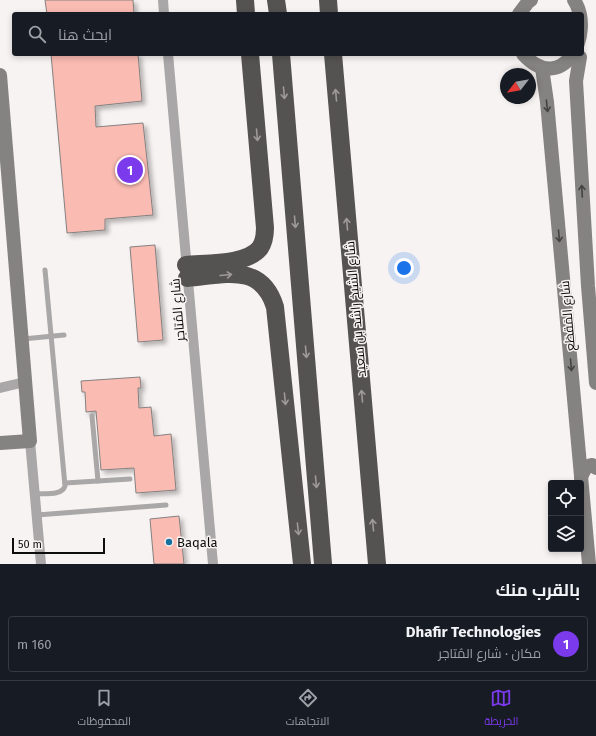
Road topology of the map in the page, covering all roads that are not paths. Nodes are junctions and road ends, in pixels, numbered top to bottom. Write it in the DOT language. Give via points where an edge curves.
graph roads {
  1 [pos="163,0"];
  2 [pos="245,0"];
  3 [pos="276,0"];
  4 [pos="328,0"];
  5 [pos="529,1"];
  6 [pos="582,6"];
  7 [pos="164,12"];
  8 [pos="246,12"];
  9 [pos="278,12"];
  10 [pos="329,12"];
  11 [pos="521,12"];
  12 [pos="587,49"];
  13 [pos="584,52"];
  14 [pos="168,56"];
  15 [pos="250,56"];
  16 [pos="281,56"];
  17 [pos="332,56"];
  18 [pos="525,56"];
  19 [pos="580,56"];
  20 [pos="542,68"];
  21 [pos="0,75"];
  22 [pos="591,268"];
  23 [pos="45,270"];
  24 [pos="187,272"];
  25 [pos="596,301"];
  26 [pos="590,316"];
  27 [pos="64,335"];
  28 [pos="51,336"];
  29 [pos="22,339"];
  30 [pos="25,382"];
  31 [pos="596,383"];
  32 [pos="0,388"];
  33 [pos="92,416"];
  34 [pos="30,441"];
  35 [pos="0,443"];
  36 [pos="596,468"];
  37 [pos="581,477"];
  38 [pos="130,479"];
  39 [pos="98,481"];
  40 [pos="65,483"];
  41 [pos="35,494"];
  42 [pos="166,505"];
  43 [pos="37,515"];
  44 [pos="41,564"];
  45 [pos="212,564"];
  46 [pos="302,564"];
  47 [pos="323,564"];
  48 [pos="377,564"];
  49 [pos="589,564"];
  1 -- 7 [label="street"];
  2 -- 8 [label="highway"];
  3 -- 9 [label="highway"];
  4 -- 10 [label="highway"];
  5 -- 11 [label="street"];
  6 -- 12 [label="street, شارع المَقطَع" via="590,27"];
  12 -- 13 [label="street"];
  22 -- 12 [label="street, شارع المَقطَع, one-way" via="576,81"];
  14 -- 24 [label="street, شارع المُتاجر"];
  15 -- 24 [label="highway, one-way" via="266,228 264,240 251,257"];
  16 -- 47 [label="highway, one-way"];
  48 -- 17 [label="highway, شارع الشيخ راشد بن سعيد, one-way"];
  18 -- 20 [label="street"];
  19 -- 20 [label="street" via="569,66 556,69"];
  20 -- 37 [label="street, شارع المَقطَع, one-way"];
  21 -- 29 [label="street"];
  22 -- 26 [label="street, شارع المَقطَع"];
  23 -- 28 [label="lane"];
  24 -- 45 [label="street, شارع المُتاجر"];
  24 -- 46 [label="highway, one-way" via="247,276 265,286 271,295 275,307"];
  25 -- 26 [label="street"];
  26 -- 31 [label="street, شارع المَقطَع"];
  27 -- 28 [label="lane"];
  28 -- 29 [label="lane"];
  28 -- 40 [label="lane"];
  29 -- 30 [label="street"];
  30 -- 32 [label="street"];
  30 -- 34 [label="street"];
  33 -- 39 [label="lane"];
  34 -- 35 [label="street"];
  34 -- 41 [label="street"];
  36 -- 37 [label="street" via="588,466"];
  37 -- 49 [label="street, شارع المَقطَع"];
  38 -- 39 [label="lane"];
  39 -- 40 [label="lane"];
  40 -- 41 [label="lane" via="61,492"];
  41 -- 43 [label="street"];
  42 -- 43 [label="lane"];
  43 -- 44 [label="street"];
}
